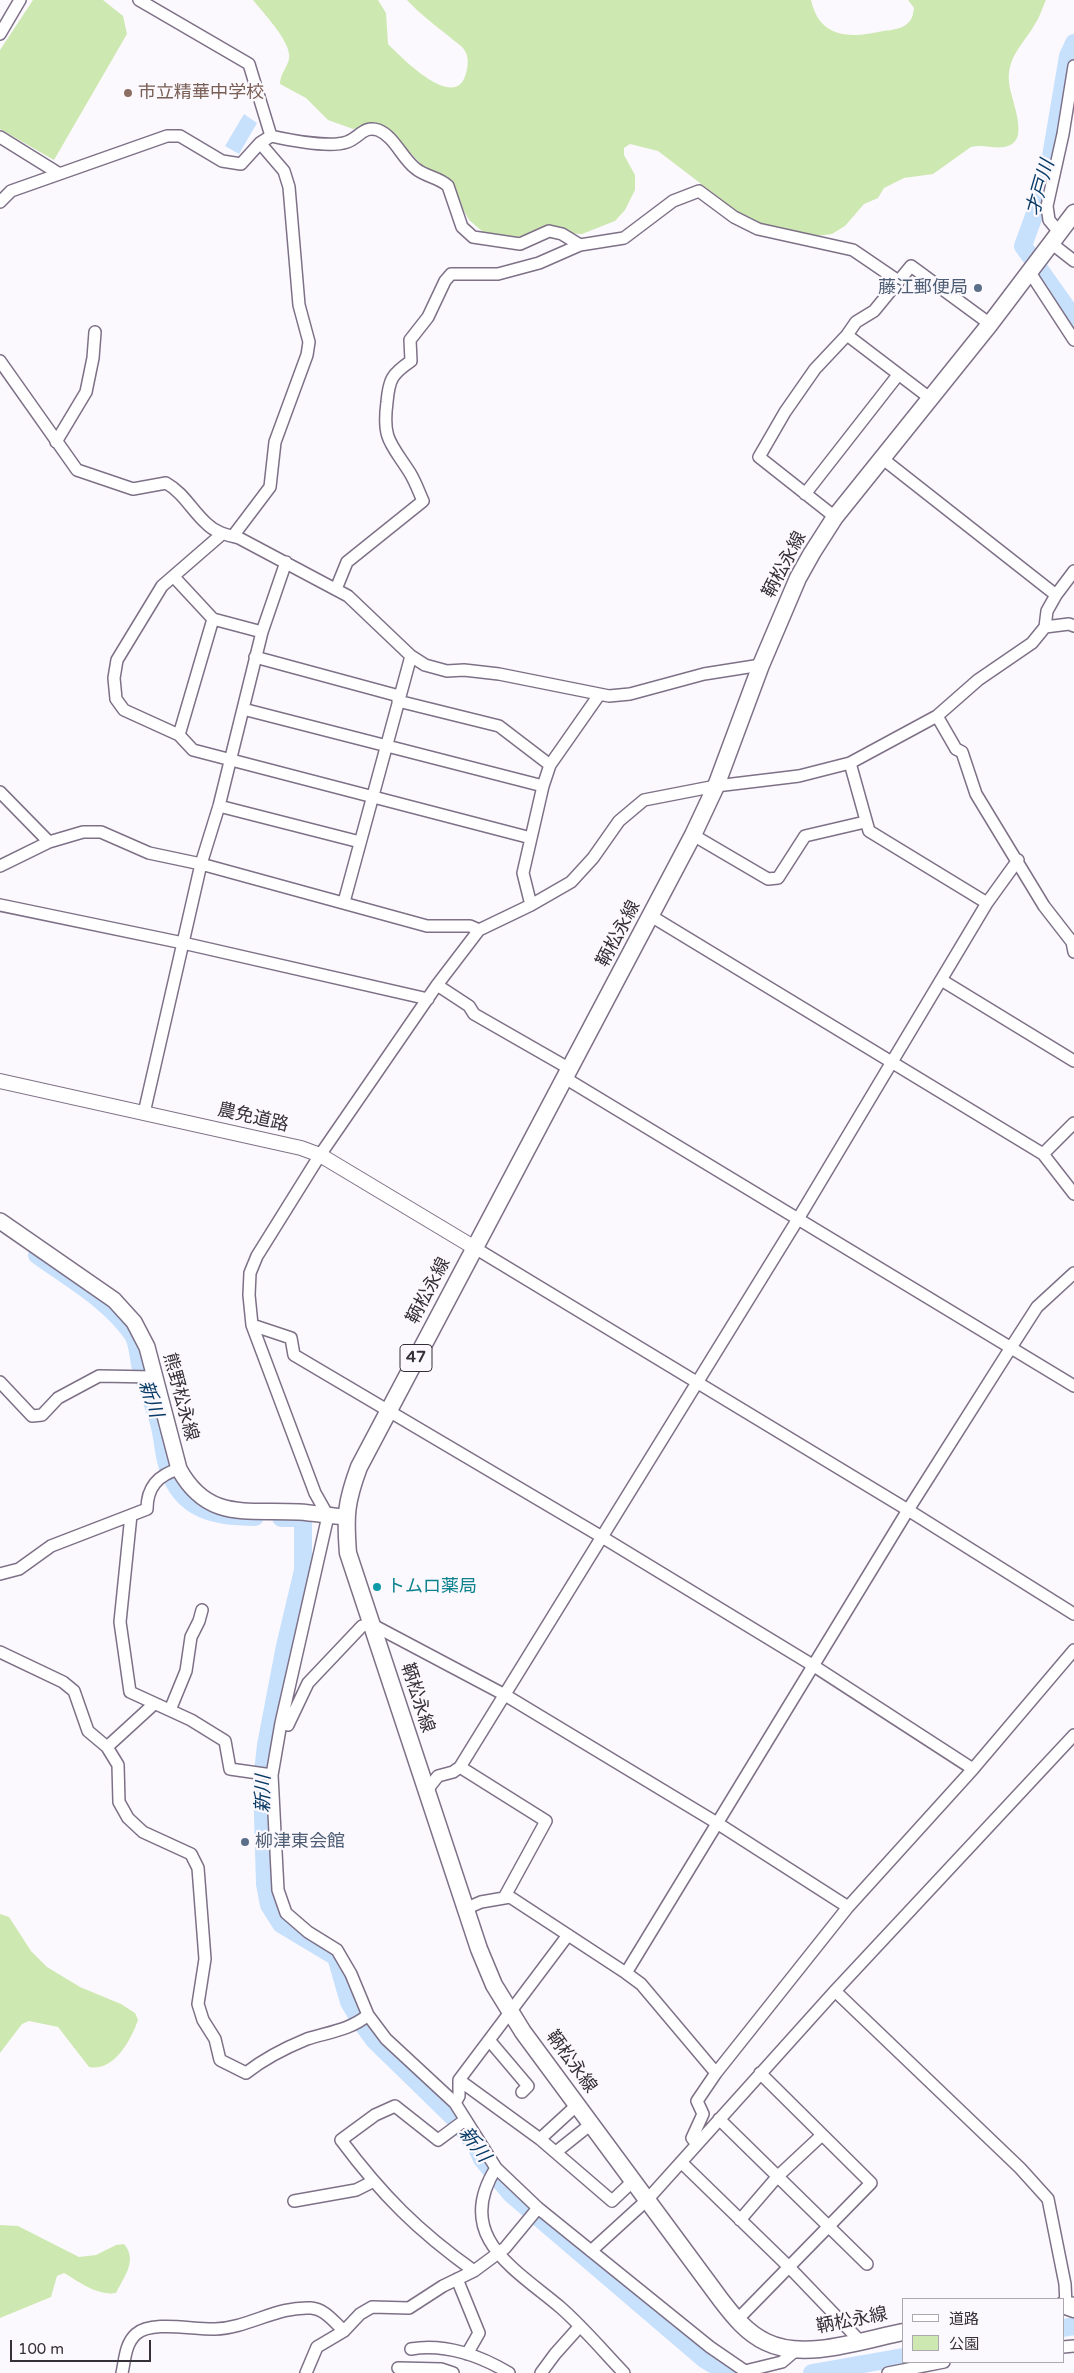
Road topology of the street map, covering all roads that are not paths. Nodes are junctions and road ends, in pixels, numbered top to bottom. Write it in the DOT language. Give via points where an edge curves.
graph roads {
  1 [pos="20,0"];
  2 [pos="139,0"];
  3 [pos="0,34"];
  4 [pos="1074,66"];
  5 [pos="271,136"];
  6 [pos="0,137"];
  7 [pos="260,143"];
  8 [pos="58,173"];
  9 [pos="0,202"];
  10 [pos="1074,213"];
  11 [pos="1055,238"];
  12 [pos="580,245"];
  13 [pos="1074,261"];
  14 [pos="1033,266"];
  15 [pos="897,280"];
  16 [pos="990,324"];
  17 [pos="95,332"];
  18 [pos="847,335"];
  19 [pos="1074,340"];
  20 [pos="0,363"];
  21 [pos="898,375"];
  22 [pos="931,398"];
  23 [pos="56,442"];
  24 [pos="883,459"];
  25 [pos="805,494"];
  26 [pos="835,517"];
  27 [pos="228,535"];
  28 [pos="286,562"];
  29 [pos="1074,571"];
  30 [pos="174,577"];
  31 [pos="336,589"];
  32 [pos="1056,595"];
  33 [pos="213,619"];
  34 [pos="1074,626"];
  35 [pos="1045,627"];
  36 [pos="262,632"];
  37 [pos="411,656"];
  38 [pos="255,657"];
  39 [pos="761,664"];
  40 [pos="599,695"];
  41 [pos="399,698"];
  42 [pos="243,708"];
  43 [pos="936,716"];
  44 [pos="179,735"];
  45 [pos="386,746"];
  46 [pos="230,759"];
  47 [pos="850,763"];
  48 [pos="550,765"];
  49 [pos="543,786"];
  50 [pos="716,786"];
  51 [pos="0,792"];
  52 [pos="373,797"];
  53 [pos="219,806"];
  54 [pos="865,822"];
  55 [pos="693,834"];
  56 [pos="531,838"];
  57 [pos="49,842"];
  58 [pos="360,842"];
  59 [pos="1018,860"];
  60 [pos="201,864"];
  61 [pos="0,866"];
  62 [pos="344,902"];
  63 [pos="987,903"];
  64 [pos="0,905"];
  65 [pos="531,905"];
  66 [pos="651,916"];
  67 [pos="479,930"];
  68 [pos="183,943"];
  69 [pos="1074,952"];
  70 [pos="943,981"];
  71 [pos="437,985"];
  72 [pos="428,999"];
  73 [pos="1074,1061"];
  74 [pos="894,1063"];
  75 [pos="568,1074"];
  76 [pos="0,1081"];
  77 [pos="144,1113"];
  78 [pos="1074,1123"];
  79 [pos="1044,1154"];
  80 [pos="320,1155"];
  81 [pos="1074,1194"];
  82 [pos="798,1220"];
  83 [pos="0,1221"];
  84 [pos="475,1248"];
  85 [pos="1074,1274"];
  86 [pos="252,1325"];
  87 [pos="1010,1349"];
  88 [pos="154,1377"];
  89 [pos="697,1381"];
  90 [pos="0,1382"];
  91 [pos="1074,1386"];
  92 [pos="388,1412"];
  93 [pos="179,1469"];
  94 [pos="908,1510"];
  95 [pos="131,1515"];
  96 [pos="328,1516"];
  97 [pos="345,1517"];
  98 [pos="602,1537"];
  99 [pos="0,1574"];
  100 [pos="202,1610"];
  101 [pos="1074,1614"];
  102 [pos="371,1624"];
  103 [pos="1074,1650"];
  104 [pos="0,1652"];
  105 [pos="814,1666"];
  106 [pos="505,1695"];
  107 [pos="154,1704"];
  108 [pos="170,1710"];
  109 [pos="282,1723"];
  110 [pos="1074,1735"];
  111 [pos="107,1747"];
  112 [pos="460,1767"];
  113 [pos="973,1769"];
  114 [pos="272,1775"];
  115 [pos="427,1790"];
  116 [pos="718,1823"];
  117 [pos="505,1896"];
  118 [pos="848,1907"];
  119 [pos="465,1909"];
  120 [pos="568,1935"];
  121 [pos="626,1973"];
  122 [pos="835,1991"];
  123 [pos="511,2012"];
  124 [pos="368,2015"];
  125 [pos="489,2040"];
  126 [pos="716,2073"];
  127 [pos="760,2073"];
  128 [pos="459,2080"];
  129 [pos="522,2092"];
  130 [pos="455,2103"];
  131 [pos="577,2105"];
  132 [pos="719,2119"];
  133 [pos="465,2120"];
  134 [pos="591,2124"];
  135 [pos="822,2135"];
  136 [pos="540,2139"];
  137 [pos="696,2143"];
  138 [pos="556,2152"];
  139 [pos="681,2162"];
  140 [pos="496,2168"];
  141 [pos="777,2177"];
  142 [pos="372,2182"];
  143 [pos="633,2182"];
  144 [pos="647,2200"];
  145 [pos="294,2201"];
  146 [pos="538,2208"];
  147 [pos="740,2220"];
  148 [pos="828,2226"];
  149 [pos="592,2252"];
  150 [pos="497,2254"];
  151 [pos="867,2264"];
  152 [pos="789,2267"];
  153 [pos="474,2271"];
  154 [pos="457,2279"];
  155 [pos="1070,2306"];
  156 [pos="736,2320"];
  157 [pos="580,2326"];
  158 [pos="344,2332"];
  159 [pos="902,2332"];
  160 [pos="860,2341"];
  161 [pos="411,2349"];
  162 [pos="795,2351"];
  163 [pos="467,2354"];
  164 [pos="398,2368"];
  165 [pos="934,2369"];
  166 [pos="744,2372"];
  167 [pos="122,2373"];
  168 [pos="306,2373"];
  169 [pos="453,2373"];
  170 [pos="509,2373"];
  171 [pos="541,2373"];
  172 [pos="624,2373"];
  173 [pos="888,2373"];
  1 -- 3 [label="street"];
  2 -- 5 [label="street" via="249,64"];
  4 -- 11 [label="street" via="1047,206"];
  5 -- 7 [label="street"];
  5 -- 12 [label="street" via="306,142 348,142 364,130 378,130 386,134 418,171 448,186 462,227 472,237 520,244 549,231 562,234"];
  6 -- 8 [label="street"];
  7 -- 8 [label="street" via="240,164 222,161 180,136 167,136"];
  7 -- 27 [label="street" via="284,171 289,187 299,305 309,342 275,442 270,487"];
  8 -- 9 [label="street" via="11,191"];
  10 -- 11 [label="main road, 鞆松永線 / 47"];
  11 -- 13 [label="street"];
  11 -- 14 [label="main road, 鞆松永線 / 47"];
  12 -- 15 [label="street" via="624,238 673,200 699,191 734,217 758,229 853,250"];
  12 -- 31 [label="street" via="539,263 498,274 451,274 445,281 428,317 410,340 411,361 389,382 385,416 386,434 423,501 346,562"];
  14 -- 16 [label="main road, 鞆松永線 / 47"];
  14 -- 19 [label="street"];
  15 -- 16 [label="street" via="911,266"];
  15 -- 18 [label="street" via="874,311 856,322"];
  16 -- 22 [label="main road, 鞆松永線 / 47"];
  17 -- 23 [label="street" via="86,392"];
  18 -- 21 [label="street"];
  18 -- 25 [label="street" via="815,369 785,412 760,457"];
  20 -- 23 [label="street"];
  21 -- 22 [label="street"];
  21 -- 25 [label="street"];
  22 -- 24 [label="main road, 鞆松永線 / 47"];
  23 -- 27 [label="street" via="78,470 93,476 133,489 166,483 178,490 207,525"];
  24 -- 26 [label="main road, 鞆松永線 / 47"];
  24 -- 32 [label="street"];
  25 -- 26 [label="street"];
  26 -- 39 [label="main road, 鞆松永線 / 47" via="798,578"];
  27 -- 28 [label="street"];
  27 -- 30 [label="street"];
  28 -- 31 [label="street"];
  28 -- 36 [label="street"];
  29 -- 32 [label="street"];
  30 -- 33 [label="street"];
  30 -- 44 [label="street" via="162,586 117,660 114,684 116,700 124,710"];
  31 -- 37 [label="street" via="348,596"];
  32 -- 35 [label="street" via="1047,611"];
  33 -- 36 [label="street"];
  33 -- 44 [label="street"];
  34 -- 35 [label="street"];
  35 -- 43 [label="street" via="1032,643 978,680"];
  36 -- 38 [label="street"];
  37 -- 40 [label="street" via="425,665 447,671 500,674"];
  37 -- 41 [label="street"];
  38 -- 41 [label="street"];
  38 -- 42 [label="street"];
  39 -- 40 [label="street" via="704,674 630,694"];
  39 -- 50 [label="main road, 鞆松永線 / 47"];
  40 -- 48 [label="street"];
  41 -- 45 [label="street"];
  41 -- 48 [label="street" via="499,726"];
  42 -- 45 [label="street"];
  42 -- 46 [label="street"];
  43 -- 47 [label="street"];
  43 -- 59 [label="street" via="956,749 962,752 976,794"];
  44 -- 46 [label="street" via="193,750"];
  45 -- 49 [label="street"];
  45 -- 52 [label="street"];
  46 -- 52 [label="street"];
  46 -- 53 [label="street"];
  47 -- 50 [label="street" via="799,776"];
  47 -- 54 [label="street"];
  48 -- 49 [label="street"];
  49 -- 56 [label="street"];
  50 -- 55 [label="main road, 鞆松永線 / 47"];
  50 -- 65 [label="street" via="644,800 619,821 571,882"];
  51 -- 57 [label="street"];
  52 -- 56 [label="street"];
  52 -- 58 [label="street"];
  53 -- 58 [label="street"];
  53 -- 60 [label="street"];
  54 -- 55 [label="street" via="805,836 778,878 768,879"];
  54 -- 63 [label="street" via="869,831"];
  55 -- 66 [label="main road, 鞆松永線 / 47"];
  56 -- 65 [label="street" via="522,873"];
  57 -- 60 [label="street" via="83,832 101,832 149,853"];
  57 -- 61 [label="street"];
  58 -- 62 [label="street"];
  59 -- 63 [label="street"];
  59 -- 69 [label="street" via="1044,906 1072,942"];
  60 -- 62 [label="street"];
  60 -- 68 [label="street"];
  62 -- 67 [label="street" via="427,926 470,926"];
  63 -- 70 [label="street"];
  64 -- 68 [label="street"];
  65 -- 67 [label="street"];
  66 -- 74 [label="street"];
  66 -- 75 [label="main road, 鞆松永線 / 47"];
  67 -- 71 [label="street"];
  68 -- 72 [label="street"];
  68 -- 77 [label="street"];
  70 -- 73 [label="street"];
  70 -- 74 [label="street"];
  71 -- 72 [label="street"];
  71 -- 75 [label="street" via="469,1006 474,1014"];
  72 -- 80 [label="street"];
  74 -- 79 [label="street"];
  74 -- 82 [label="street"];
  75 -- 82 [label="street"];
  75 -- 84 [label="main road, 鞆松永線 / 47"];
  76 -- 77 [label="street, 農免道路"];
  77 -- 80 [label="street, 農免道路"];
  78 -- 79 [label="street"];
  79 -- 81 [label="street"];
  80 -- 84 [label="street, 農免道路"];
  80 -- 86 [label="street" via="257,1256 250,1273"];
  82 -- 87 [label="street"];
  82 -- 89 [label="street"];
  83 -- 88 [label="main road, 熊野松永線" via="114,1300 134,1322 147,1347"];
  84 -- 89 [label="street"];
  84 -- 92 [label="main road, 鞆松永線 / 47"];
  85 -- 87 [label="street" via="1037,1307"];
  86 -- 92 [label="street" via="291,1338 294,1355"];
  86 -- 96 [label="street" via="315,1493"];
  87 -- 91 [label="street"];
  87 -- 94 [label="street"];
  88 -- 90 [label="street" via="99,1376 58,1398 42,1414 32,1416"];
  88 -- 93 [label="main road, 熊野松永線"];
  89 -- 94 [label="street"];
  89 -- 98 [label="street"];
  92 -- 97 [label="main road, 鞆松永線 / 47" via="350,1491"];
  92 -- 98 [label="street"];
  93 -- 95 [label="street" via="164,1473 147,1494 147,1509"];
  93 -- 96 [label="main road, 熊野松永線" via="201,1498 218,1507 238,1512 300,1512"];
  94 -- 101 [label="street"];
  94 -- 105 [label="street"];
  95 -- 99 [label="street" via="51,1546 19,1569"];
  95 -- 107 [label="street" via="120,1622 121,1644 130,1692"];
  96 -- 97 [label="main road, 熊野松永線"];
  96 -- 109 [label="street"];
  97 -- 102 [label="main road, 鞆松永線 / 47" via="348,1553"];
  98 -- 105 [label="street"];
  98 -- 106 [label="street"];
  100 -- 108 [label="street" via="191,1637 186,1671"];
  102 -- 106 [label="street"];
  102 -- 109 [label="street" via="362,1626 308,1683 288,1725"];
  102 -- 115 [label="main road, 鞆松永線 / 47"];
  103 -- 113 [label="street"];
  104 -- 111 [label="street" via="63,1682 74,1691 88,1731"];
  105 -- 113 [label="street"];
  105 -- 116 [label="street"];
  106 -- 112 [label="street"];
  106 -- 116 [label="street"];
  107 -- 108 [label="street"];
  107 -- 111 [label="street"];
  108 -- 114 [label="street" via="225,1741 230,1769"];
  109 -- 114 [label="street"];
  110 -- 122 [label="street"];
  111 -- 124 [label="street" via="118,1765 119,1802 128,1818 144,1832 191,1854 198,1868 205,1959 198,2004 202,2020 215,2040 220,2060 246,2073 264,2058 355,2025"];
  112 -- 115 [label="street" via="438,1776"];
  112 -- 117 [label="street" via="546,1821"];
  113 -- 118 [label="street"];
  114 -- 124 [label="street" via="278,1890 286,1913 337,1950"];
  115 -- 119 [label="main road, 鞆松永線 / 47"];
  116 -- 118 [label="street"];
  116 -- 121 [label="street"];
  117 -- 119 [label="street"];
  117 -- 120 [label="street" via="510,1896"];
  118 -- 126 [label="street"];
  119 -- 123 [label="main road, 鞆松永線 / 47" via="494,1985"];
  120 -- 121 [label="street"];
  120 -- 123 [label="street"];
  121 -- 126 [label="street" via="641,1984"];
  122 -- 127 [label="street"];
  122 -- 155 [label="street" via="1020,2168 1048,2199"];
  123 -- 125 [label="street"];
  123 -- 131 [label="main road, 鞆松永線 / 47"];
  124 -- 130 [label="street" via="386,2039"];
  125 -- 128 [label="street"];
  125 -- 129 [label="street" via="528,2086"];
  126 -- 137 [label="street" via="697,2102 703,2114 692,2138"];
  127 -- 132 [label="street"];
  127 -- 135 [label="street"];
  128 -- 130 [label="street" via="459,2096"];
  128 -- 136 [label="street"];
  130 -- 133 [label="street"];
  131 -- 134 [label="main road, 鞆松永線 / 47"];
  131 -- 136 [label="street"];
  132 -- 137 [label="street"];
  132 -- 141 [label="street"];
  133 -- 140 [label="street"];
  133 -- 142 [label="street" via="438,2140 395,2106 375,2115 341,2140"];
  134 -- 138 [label="street"];
  134 -- 143 [label="main road, 鞆松永線 / 47"];
  135 -- 141 [label="street"];
  135 -- 148 [label="street" via="871,2183"];
  136 -- 138 [label="street"];
  137 -- 139 [label="street"];
  138 -- 143 [label="street" via="612,2201"];
  139 -- 144 [label="street"];
  139 -- 147 [label="street"];
  140 -- 146 [label="street"];
  140 -- 150 [label="street" via="487,2182 480,2212"];
  141 -- 147 [label="street"];
  141 -- 148 [label="street"];
  142 -- 145 [label="street" via="356,2190"];
  142 -- 153 [label="street" via="440,2247"];
  143 -- 144 [label="main road, 鞆松永線 / 47"];
  144 -- 149 [label="street"];
  144 -- 156 [label="main road, 鞆松永線 / 47"];
  146 -- 149 [label="street"];
  146 -- 150 [label="street"];
  147 -- 152 [label="street"];
  148 -- 151 [label="street"];
  148 -- 152 [label="street"];
  149 -- 166 [label="street"];
  150 -- 153 [label="street"];
  150 -- 157 [label="street"];
  152 -- 156 [label="street"];
  152 -- 160 [label="street"];
  153 -- 154 [label="street"];
  154 -- 158 [label="street" via="409,2308 372,2307 360,2314"];
  154 -- 163 [label="street" via="479,2333"];
  156 -- 162 [label="main road, 鞆松永線 / 47" via="766,2343"];
  157 -- 171 [label="street"];
  157 -- 172 [label="street"];
  158 -- 167 [label="street" via="322,2310 312,2308 291,2309 244,2325 216,2329 157,2327 136,2334 127,2349"];
  158 -- 168 [label="street" via="317,2347"];
  159 -- 160 [label="main road, 鞆松永線 / 47"];
  160 -- 162 [label="main road, 鞆松永線 / 47"];
  161 -- 163 [label="street" via="427,2346"];
  162 -- 166 [label="street" via="782,2362"];
  163 -- 170 [label="street"];
  164 -- 169 [label="street" via="441,2369"];
  165 -- 173 [label="street"];
}
